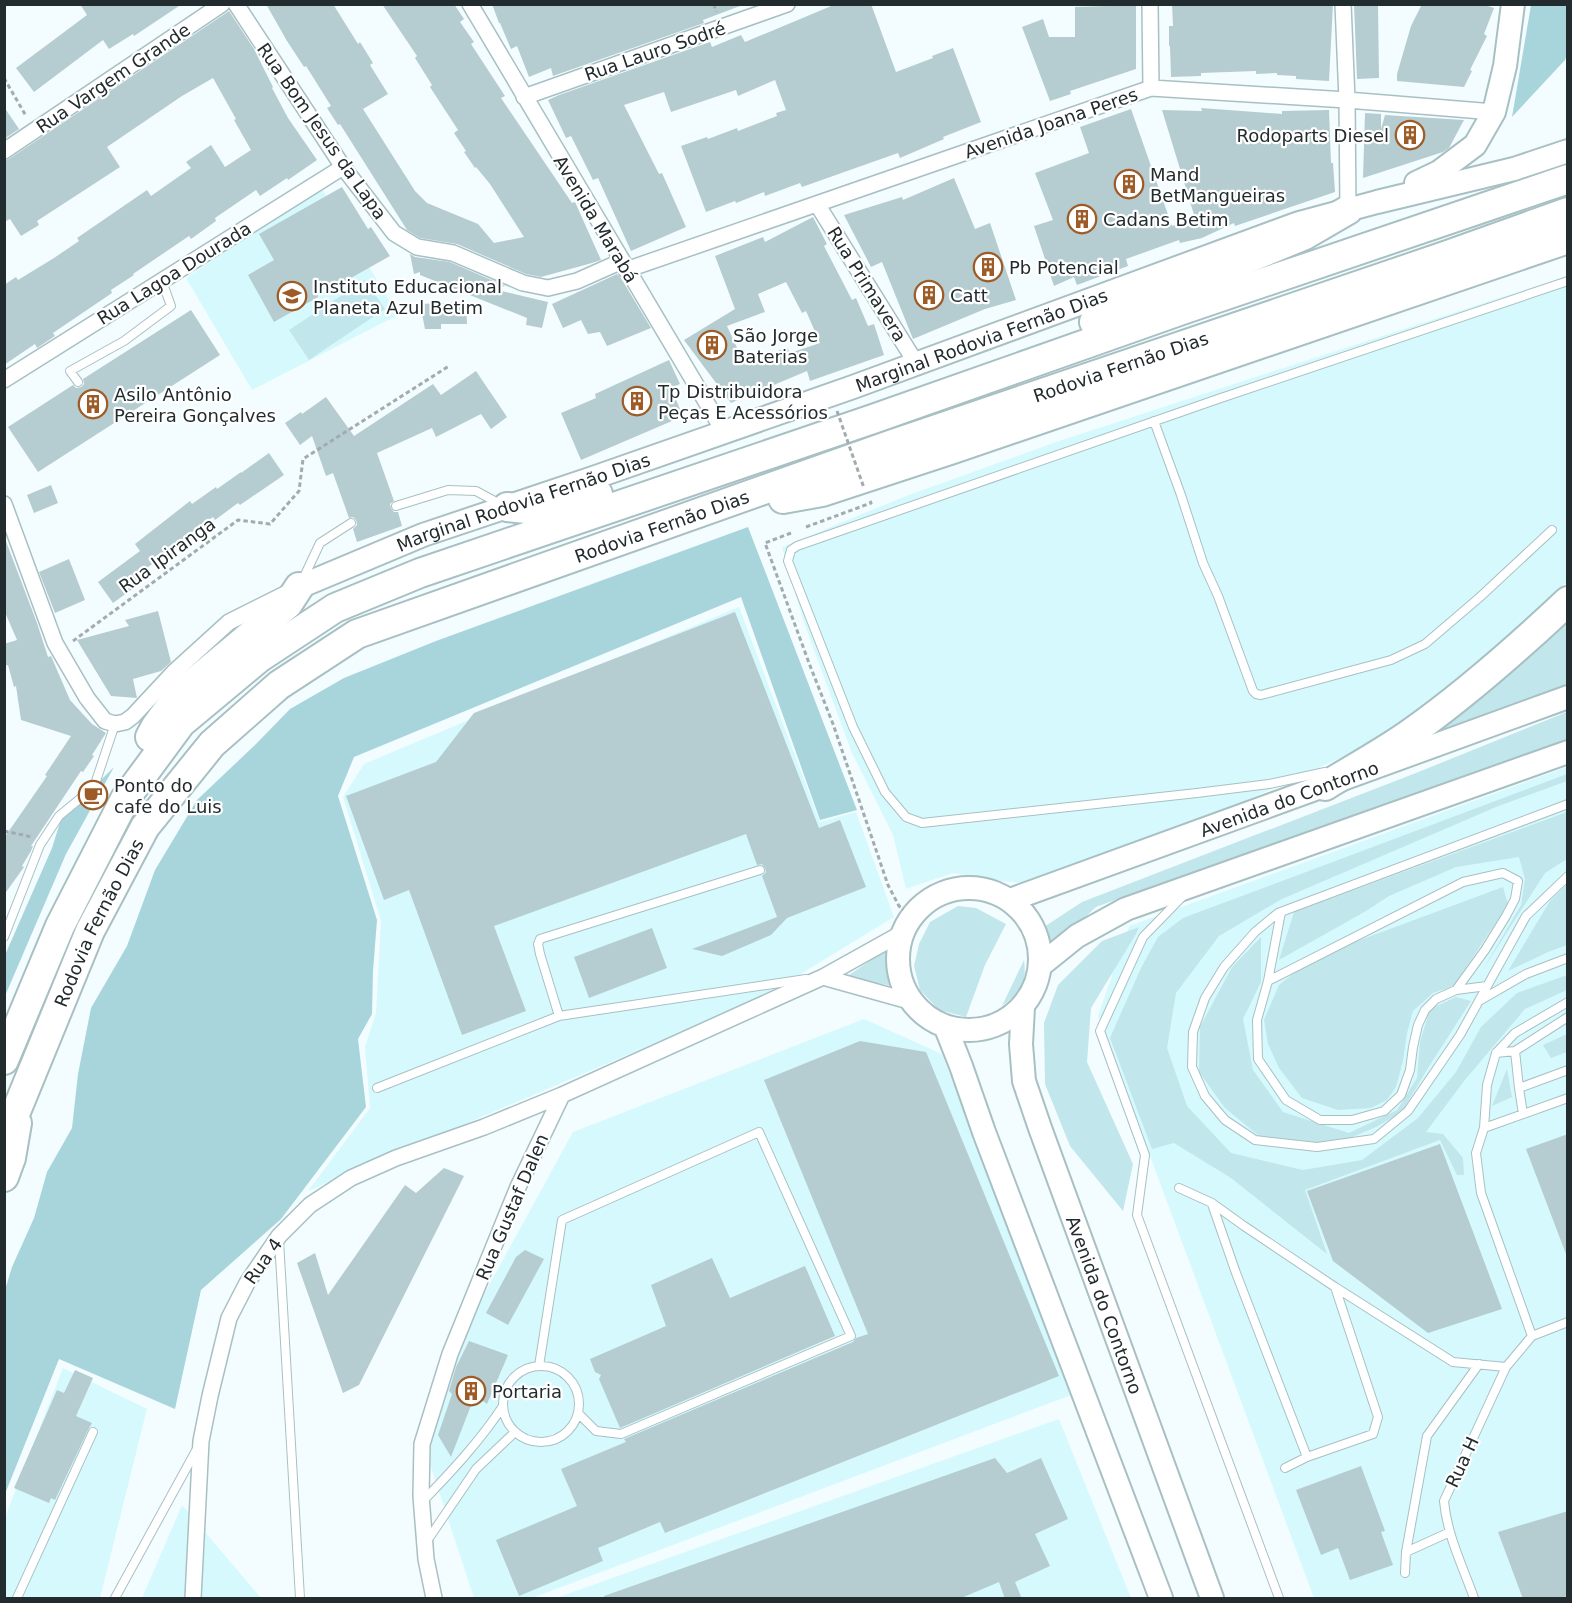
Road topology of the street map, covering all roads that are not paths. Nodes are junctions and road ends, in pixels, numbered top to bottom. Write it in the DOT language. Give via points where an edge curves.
graph roads {
  1 [pos="222,4"];
  2 [pos="236,4"];
  3 [pos="470,4"];
  4 [pos="787,4"];
  5 [pos="1150,4"];
  6 [pos="1343,4"];
  7 [pos="1513,4"];
  8 [pos="1151,88"];
  9 [pos="524,97"];
  10 [pos="1347,100"];
  11 [pos="1494,112"];
  12 [pos="4,151"];
  13 [pos="1568,151"];
  14 [pos="343,167"];
  15 [pos="1568,179"];
  16 [pos="1377,202"];
  17 [pos="818,204"];
  18 [pos="1348,210"];
  19 [pos="1568,212"];
  20 [pos="1568,239"];
  21 [pos="624,265"];
  22 [pos="162,281"];
  23 [pos="1568,281"];
  24 [pos="916,363"];
  25 [pos="4,380"];
  26 [pos="78,382"];
  27 [pos="873,419"];
  28 [pos="1154,421"];
  29 [pos="724,432"];
  30 [pos="716,472"];
  31 [pos="396,506"];
  32 [pos="507,507"];
  33 [pos="6,513"];
  34 [pos="690,516"];
  35 [pos="351,523"];
  36 [pos="1552,530"];
  37 [pos="299,587"];
  38 [pos="1568,601"];
  39 [pos="1568,698"];
  40 [pos="115,724"];
  41 [pos="1568,752"];
  42 [pos="1359,765"];
  43 [pos="1325,786"];
  44 [pos="125,799"];
  45 [pos="1568,804"];
  46 [pos="759,870"];
  47 [pos="1568,876"];
  48 [pos="1193,886"];
  49 [pos="1010,900"];
  50 [pos="1281,912"];
  51 [pos="903,917"];
  52 [pos="4,937"];
  53 [pos="1568,958"];
  54 [pos="1041,964"];
  55 [pos="823,976"];
  56 [pos="1268,981"];
  57 [pos="1487,986"];
  58 [pos="1456,990"];
  59 [pos="909,1000"];
  60 [pos="1478,1002"];
  61 [pos="1568,1002"];
  62 [pos="1023,1007"];
  63 [pos="559,1016"];
  64 [pos="1568,1017"];
  65 [pos="946,1028"];
  66 [pos="1515,1051"];
  67 [pos="1496,1053"];
  68 [pos="4,1060"];
  69 [pos="1568,1070"];
  70 [pos="377,1088"];
  71 [pos="1519,1088"];
  72 [pos="562,1095"];
  73 [pos="1568,1098"];
  74 [pos="20,1103"];
  75 [pos="1523,1114"];
  76 [pos="1484,1128"];
  77 [pos="4,1141"];
  78 [pos="4,1177"];
  79 [pos="1179,1188"];
  80 [pos="1212,1203"];
  81 [pos="279,1236"];
  82 [pos="1335,1287"];
  83 [pos="1568,1322"];
  84 [pos="1557,1326"];
  85 [pos="1568,1329"];
  86 [pos="1532,1336"];
  87 [pos="1479,1364"];
  88 [pos="539,1366"];
  89 [pos="1506,1367"];
  90 [pos="503,1406"];
  91 [pos="579,1414"];
  92 [pos="93,1432"];
  93 [pos="515,1432"];
  94 [pos="201,1441"];
  95 [pos="1306,1457"];
  96 [pos="1285,1468"];
  97 [pos="421,1502"];
  98 [pos="1450,1532"];
  99 [pos="425,1545"];
  100 [pos="1406,1552"];
  101 [pos="1405,1573"];
  102 [pos="17,1599"];
  103 [pos="115,1599"];
  104 [pos="193,1599"];
  105 [pos="300,1599"];
  106 [pos="434,1599"];
  107 [pos="1161,1599"];
  108 [pos="1212,1599"];
  109 [pos="1279,1599"];
  110 [pos="1474,1599"];
  1 -- 12 [label="street, Rua Vargem Grande"];
  2 -- 14 [label="street, Rua Bom Jesus da Lapa"];
  3 -- 9 [label="street, Avenida Marabá"];
  4 -- 9 [label="street, Rua Lauro Sodré"];
  5 -- 8 [label="street"];
  6 -- 10 [label="street"];
  7 -- 11 [label="main road"];
  8 -- 10 [label="street, Avenida Joana Peres"];
  8 -- 17 [label="street, Avenida Joana Peres"];
  9 -- 21 [label="street, Avenida Marabá"];
  10 -- 11 [label="street, Avenida Joana Peres"];
  10 -- 18 [label="street"];
  11 -- 16 [label="main road" via="1475,144 1439,172"];
  13 -- 16 [label="main road, Marginal Rodovia Fernão Dias" via="1514,169"];
  14 -- 21 [label="street, Rua Bom Jesus da Lapa" via="394,233 417,247 453,254 523,283 548,288"];
  14 -- 22 [label="street, Rua Lagoa Dourada"];
  15 -- 27 [label="highway, Rodovia Fernão Dias"];
  16 -- 18 [label="main road, Marginal Rodovia Fernão Dias"];
  17 -- 21 [label="street, Avenida Joana Peres"];
  17 -- 24 [label="street, Rua Primavera"];
  18 -- 24 [label="main road, Marginal Rodovia Fernão Dias" via="1299,223"];
  18 -- 27 [label="highway" via="1305,235 974,371"];
  19 -- 34 [label="highway, Rodovia Fernão Dias"];
  20 -- 34 [label="highway" via="822,492"];
  21 -- 29 [label="street, Avenida Marabá"];
  22 -- 25 [label="street, Rua Lagoa Dourada"];
  22 -- 26 [label="lane" via="171,306 124,341 70,371"];
  23 -- 28 [label="lane"];
  24 -- 29 [label="main road, Marginal Rodovia Fernão Dias"];
  27 -- 30 [label="highway, Rodovia Fernão Dias"];
  28 -- 36 [label="lane" via="1203,563 1256,694 1391,660 1425,644"];
  28 -- 42 [label="lane" via="791,550 788,561 812,623 853,727 885,792 906,817 922,823 1197,794"];
  29 -- 32 [label="main road, Marginal Rodovia Fernão Dias"];
  30 -- 32 [label="highway" via="686,470 536,510"];
  30 -- 44 [label="highway, Rodovia Fernão Dias" via="420,573 335,608 259,658 181,723"];
  31 -- 32 [label="lane" via="448,490 476,491"];
  32 -- 37 [label="main road, Marginal Rodovia Fernão Dias" via="423,535"];
  33 -- 40 [label="street" via="55,643 87,698 105,721"];
  34 -- 74 [label="highway, Rodovia Fernão Dias" via="357,634 279,685 212,744 145,827 90,931"];
  35 -- 37 [label="lane" via="320,543"];
  37 -- 40 [label="street" via="229,622 174,672 134,716"];
  37 -- 44 [label="highway" via="288,603 179,695 156,726"];
  38 -- 42 [label="highway" via="1461,696"];
  39 -- 43 [label="main road, Avenida do Contorno"];
  40 -- 52 [label="lane" via="94,787 59,816 44,840"];
  41 -- 48 [label="main road"];
  42 -- 43 [label="highway"];
  43 -- 49 [label="main road, Avenida do Contorno"];
  44 -- 68 [label="highway, Rodovia Fernão Dias" via="60,926"];
  45 -- 50 [label="lane"];
  46 -- 63 [label="lane" via="540,939 540,954"];
  47 -- 57 [label="lane" via="1526,916"];
  48 -- 54 [label="main road" via="1126,909 1077,936"];
  48 -- 109 [label="lane" via="1143,937 1100,1031 1145,1155 1137,1215"];
  49 -- 51 [label="main road" via="985,889 958,888 932,898"];
  49 -- 54 [label="main road" via="1029,919 1039,941"];
  50 -- 56 [label="lane"];
  50 -- 60 [label="lane" via="1255,932 1224,967 1205,998 1193,1032 1192,1067 1205,1096 1226,1120 1255,1140 1317,1147 1374,1139 1408,1111"];
  51 -- 55 [label="street"];
  51 -- 59 [label="main road" via="896,946 897,971"];
  53 -- 60 [label="lane" via="1526,974"];
  54 -- 62 [label="main road" via="1035,987"];
  55 -- 59 [label="street"];
  55 -- 63 [label="lane"];
  55 -- 72 [label="street"];
  56 -- 58 [label="lane" via="1257,1020 1258,1059 1286,1100 1320,1120 1352,1120 1384,1111 1401,1095 1425,1010 1436,999"];
  56 -- 58 [label="lane" via="1463,882 1503,873 1518,881 1515,899"];
  57 -- 58 [label="lane"];
  57 -- 60 [label="lane"];
  59 -- 65 [label="main road" via="932,1022"];
  61 -- 67 [label="lane" via="1515,1033"];
  62 -- 65 [label="main road" via="1000,1024 973,1032"];
  62 -- 108 [label="main road, Avenida do Contorno" via="1024,1081"];
  63 -- 70 [label="lane"];
  64 -- 66 [label="lane"];
  65 -- 107 [label="main road"];
  66 -- 67 [label="lane"];
  66 -- 71 [label="lane"];
  67 -- 76 [label="lane" via="1487,1085"];
  69 -- 71 [label="lane"];
  71 -- 75 [label="lane"];
  72 -- 81 [label="street, Rua 4" via="351,1178 310,1205"];
  72 -- 97 [label="street, Rua Gustaf Dalen" via="518,1187 450,1354 422,1444"];
  73 -- 75 [label="lane"];
  74 -- 77 [label="highway, Rodovia Fernão Dias"];
  74 -- 78 [label="highway"];
  75 -- 76 [label="lane"];
  76 -- 86 [label="lane" via="1476,1153 1481,1193"];
  79 -- 80 [label="lane"];
  80 -- 82 [label="lane"];
  80 -- 95 [label="lane"];
  81 -- 94 [label="street, Rua 4" via="246,1282 229,1318"];
  81 -- 105 [label="lane"];
  82 -- 87 [label="lane" via="1453,1362"];
  82 -- 95 [label="lane" via="1378,1417 1372,1434"];
  83 -- 84 [label="lane"];
  84 -- 85 [label="lane"];
  84 -- 86 [label="lane"];
  86 -- 89 [label="lane, Rua H"];
  87 -- 89 [label="lane"];
  87 -- 100 [label="lane" via="1427,1436"];
  88 -- 90 [label="lane" via="520,1372 510,1381"];
  88 -- 91 [label="lane" via="558,1369 569,1377 580,1400"];
  88 -- 91 [label="lane" via="562,1220 759,1132 851,1336 621,1434 596,1431"];
  89 -- 98 [label="lane, Rua H" via="1444,1501"];
  90 -- 93 [label="lane" via="508,1425"];
  90 -- 97 [label="lane" via="452,1471"];
  91 -- 93 [label="lane" via="564,1435 552,1441 526,1439"];
  92 -- 102 [label="lane"];
  93 -- 99 [label="lane" via="476,1469"];
  94 -- 103 [label="lane"];
  94 -- 104 [label="street, Rua 4"];
  95 -- 96 [label="lane"];
  97 -- 99 [label="street, Rua Gustaf Dalen"];
  98 -- 100 [label="lane"];
  98 -- 110 [label="lane, Rua H"];
  99 -- 106 [label="street, Rua Gustaf Dalen"];
  100 -- 101 [label="lane"];
}
